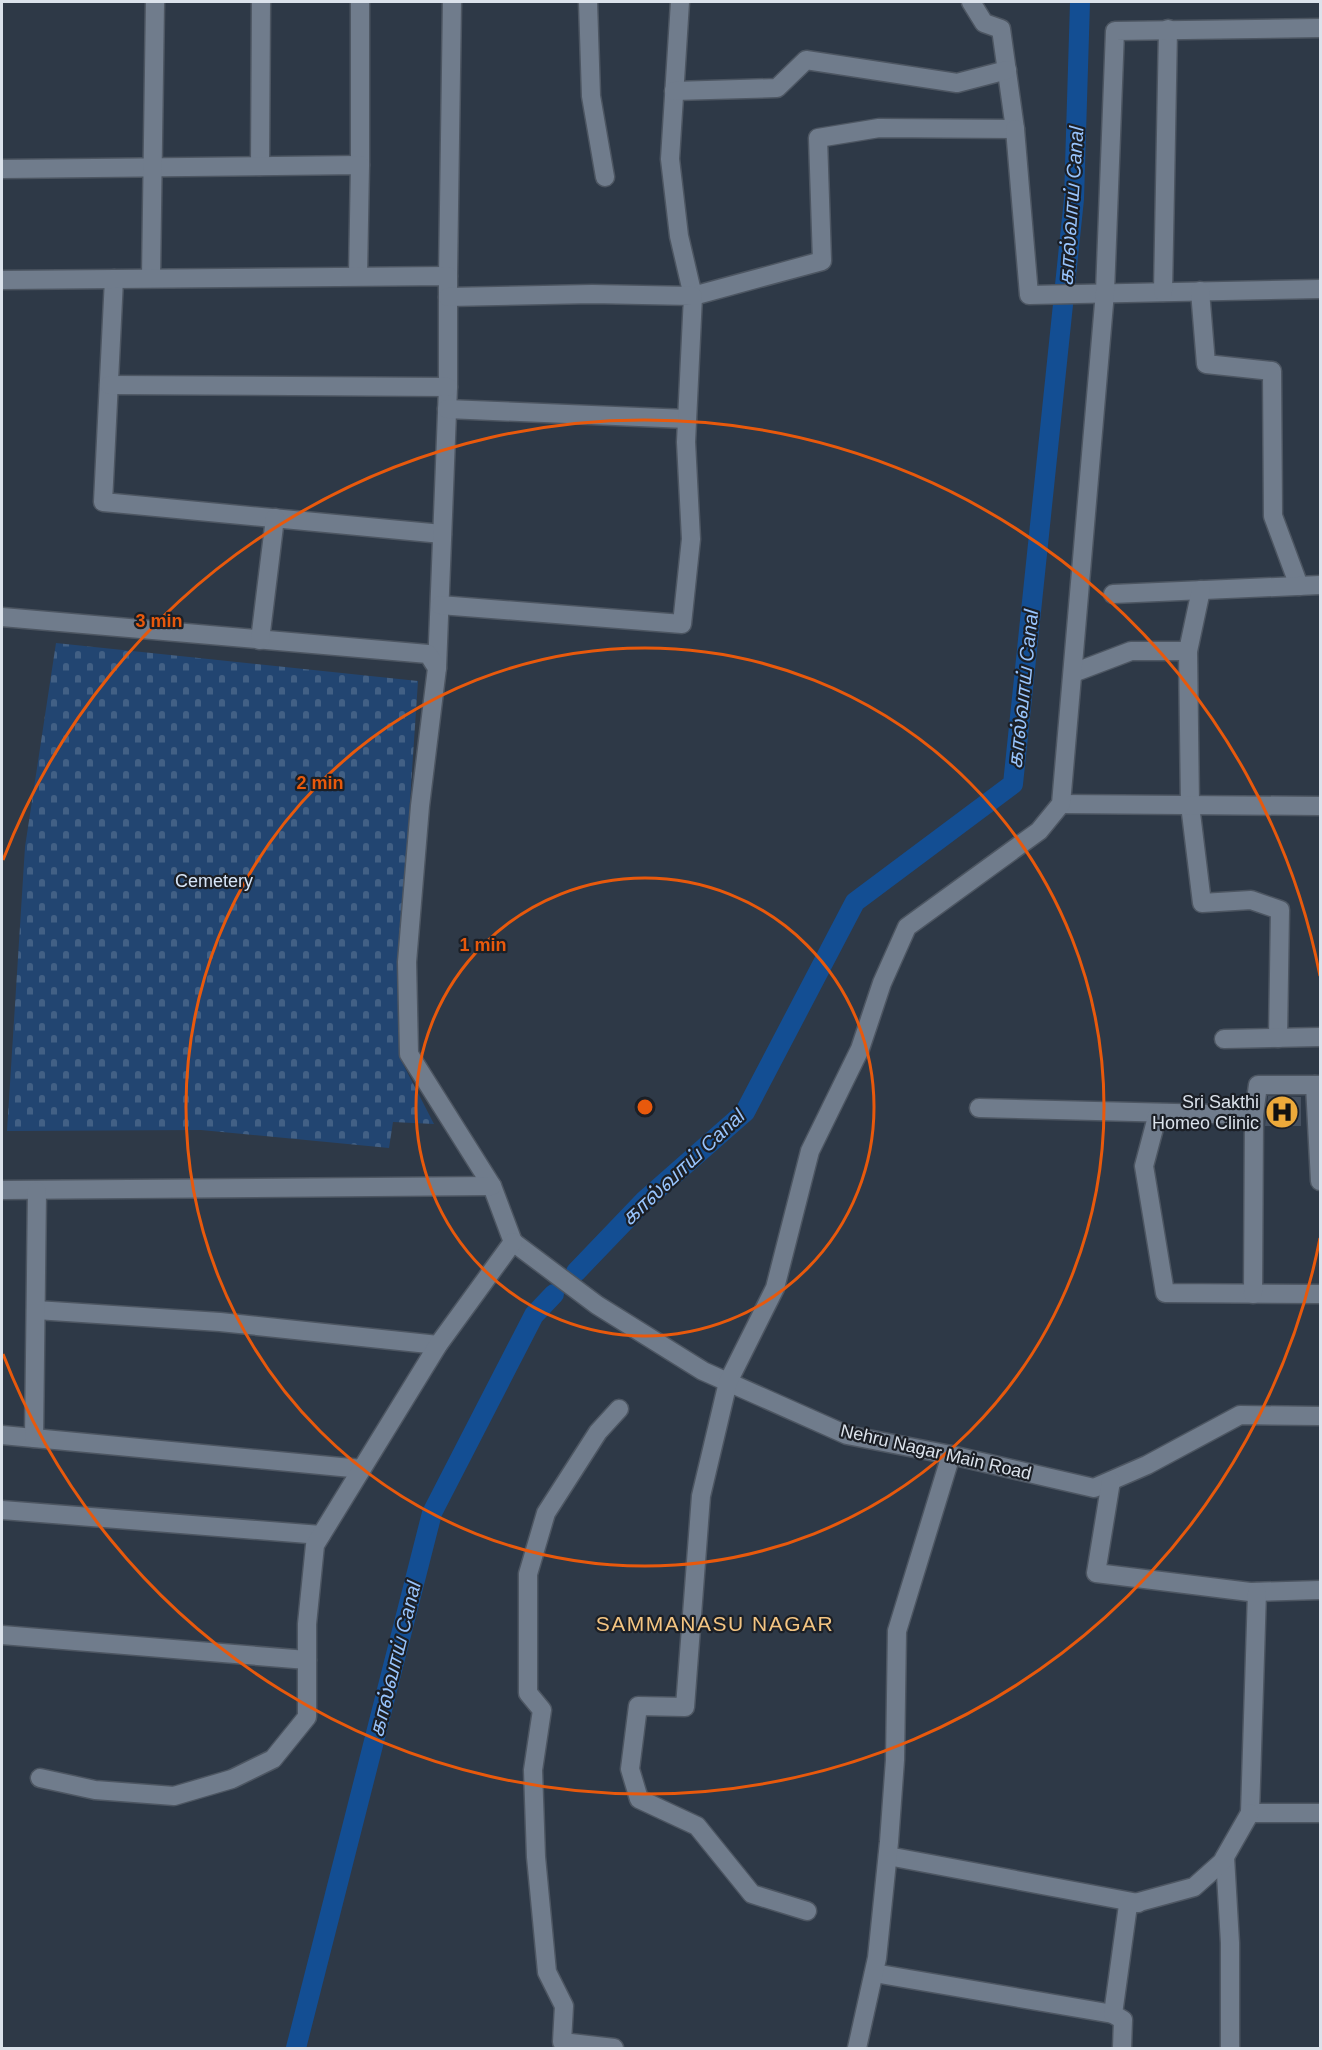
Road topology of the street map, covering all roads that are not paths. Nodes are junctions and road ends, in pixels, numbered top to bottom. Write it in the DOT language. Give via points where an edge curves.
graph roads {
  1 [pos="155,2"];
  2 [pos="261,2"];
  3 [pos="360,2"];
  4 [pos="452,2"];
  5 [pos="588,2"];
  6 [pos="680,2"];
  7 [pos="971,2"];
  8 [pos="1320,28"];
  9 [pos="1168,29"];
  10 [pos="1007,70"];
  11 [pos="674,92"];
  12 [pos="1015,129"];
  13 [pos="360,165"];
  14 [pos="260,166"];
  15 [pos="153,167"];
  16 [pos="2,169"];
  17 [pos="604,177"];
  18 [pos="358,276"];
  19 [pos="448,276"];
  20 [pos="151,278"];
  21 [pos="114,279"];
  22 [pos="2,280"];
  23 [pos="1320,289"];
  24 [pos="1200,291"];
  25 [pos="1100,292"];
  26 [pos="1163,292"];
  27 [pos="693,296"];
  28 [pos="448,297"];
  29 [pos="109,385"];
  30 [pos="448,387"];
  31 [pos="447,410"];
  32 [pos="687,419"];
  33 [pos="275,518"];
  34 [pos="442,534"];
  35 [pos="1320,585"];
  36 [pos="1299,586"];
  37 [pos="1201,590"];
  38 [pos="1113,594"];
  39 [pos="440,605"];
  40 [pos="2,617"];
  41 [pos="260,640"];
  42 [pos="1188,651"];
  43 [pos="437,668"];
  44 [pos="1072,673"];
  45 [pos="1061,804"];
  46 [pos="1190,805"];
  47 [pos="1320,806"];
  48 [pos="1320,1037"];
  49 [pos="1278,1038"];
  50 [pos="1224,1039"];
  51 [pos="1318,1085"];
  52 [pos="980,1108"];
  53 [pos="1158,1113"];
  54 [pos="1254,1115"];
  55 [pos="1320,1182"];
  56 [pos="492,1186"];
  57 [pos="2,1190"];
  58 [pos="37,1191"];
  59 [pos="513,1242"];
  60 [pos="1253,1294"];
  61 [pos="1320,1294"];
  62 [pos="36,1310"];
  63 [pos="438,1345"];
  64 [pos="728,1382"];
  65 [pos="619,1409"];
  66 [pos="1320,1416"];
  67 [pos="2,1435"];
  68 [pos="34,1438"];
  69 [pos="951,1455"];
  70 [pos="362,1469"];
  71 [pos="1111,1481"];
  72 [pos="2,1510"];
  73 [pos="321,1535"];
  74 [pos="1320,1590"];
  75 [pos="1257,1592"];
  76 [pos="2,1635"];
  77 [pos="308,1660"];
  78 [pos="39,1778"];
  79 [pos="1250,1813"];
  80 [pos="1320,1813"];
  81 [pos="888,1856"];
  82 [pos="1225,1857"];
  83 [pos="1138,1903"];
  84 [pos="807,1911"];
  85 [pos="874,1973"];
  86 [pos="1113,2014"];
  87 [pos="614,2049"];
  88 [pos="857,2049"];
  89 [pos="1122,2049"];
  90 [pos="1230,2049"];
  1 -- 15 [label="street"];
  2 -- 14 [label="street"];
  3 -- 13 [label="street"];
  4 -- 19 [label="street"];
  5 -- 17 [label="street" via="591,96"];
  6 -- 11 [label="street"];
  7 -- 10 [label="street" via="984,23 1001,29"];
  8 -- 9 [label="street"];
  9 -- 25 [label="street" via="1115,31"];
  9 -- 26 [label="street"];
  10 -- 11 [label="street" via="957,83 806,60 777,88"];
  10 -- 12 [label="street"];
  11 -- 27 [label="street" via="670,159 679,236"];
  12 -- 25 [label="street" via="1029,295"];
  12 -- 27 [label="street" via="879,128 818,138 822,261"];
  13 -- 14 [label="street"];
  13 -- 18 [label="street"];
  14 -- 15 [label="street"];
  15 -- 16 [label="street"];
  15 -- 20 [label="street"];
  18 -- 19 [label="street"];
  18 -- 20 [label="street"];
  19 -- 28 [label="street"];
  20 -- 21 [label="street"];
  21 -- 22 [label="street"];
  21 -- 29 [label="street"];
  23 -- 24 [label="street"];
  24 -- 26 [label="street"];
  24 -- 36 [label="street" via="1206,364 1272,371 1273,516"];
  25 -- 26 [label="street"];
  25 -- 44 [label="street"];
  27 -- 28 [label="street"];
  27 -- 32 [label="street"];
  28 -- 30 [label="street"];
  29 -- 30 [label="street"];
  29 -- 33 [label="street" via="103,502"];
  30 -- 31 [label="street"];
  31 -- 32 [label="street"];
  31 -- 34 [label="street"];
  32 -- 39 [label="street" via="691,539 682,624"];
  33 -- 34 [label="street"];
  33 -- 41 [label="street"];
  34 -- 39 [label="street"];
  35 -- 36 [label="street"];
  36 -- 37 [label="street"];
  37 -- 38 [label="street"];
  37 -- 42 [label="street"];
  39 -- 43 [label="street"];
  40 -- 41 [label="street"];
  41 -- 43 [label="street" via="428,654"];
  42 -- 44 [label="street" via="1131,651"];
  42 -- 46 [label="street"];
  43 -- 56 [label="street" via="407,962 409,1054"];
  44 -- 45 [label="street"];
  45 -- 46 [label="street"];
  45 -- 64 [label="street" via="1039,831 907,927 882,983 860,1049 810,1151 775,1288"];
  46 -- 47 [label="street"];
  46 -- 49 [label="street" via="1202,903 1251,900 1280,910"];
  48 -- 49 [label="street"];
  49 -- 50 [label="street"];
  51 -- 54 [label="street" via="1258,1085"];
  51 -- 55 [label="street"];
  52 -- 53 [label="street"];
  53 -- 54 [label="street"];
  53 -- 60 [label="street" via="1144,1166 1165,1293"];
  54 -- 60 [label="street"];
  56 -- 58 [label="street"];
  56 -- 59 [label="street"];
  57 -- 58 [label="street"];
  58 -- 62 [label="street"];
  59 -- 63 [label="street"];
  59 -- 64 [label="street, Nehru Nagar Main Road" via="597,1305 703,1371"];
  60 -- 61 [label="street"];
  62 -- 63 [label="street" via="220,1322"];
  62 -- 68 [label="street"];
  63 -- 70 [label="street"];
  64 -- 69 [label="street, Nehru Nagar Main Road" via="847,1435"];
  64 -- 84 [label="street" via="701,1496 685,1707 638,1706 630,1769 639,1799 697,1826 752,1894"];
  65 -- 87 [label="street" via="598,1432 546,1513 528,1574 528,1693 542,1710 533,1770 536,1857 547,1972 564,2006 562,2042"];
  66 -- 71 [label="street, Nehru Nagar Main Road" via="1240,1415 1147,1466"];
  67 -- 68 [label="street"];
  68 -- 70 [label="street"];
  69 -- 71 [label="street, Nehru Nagar Main Road" via="1094,1488"];
  69 -- 81 [label="street" via="897,1631 895,1760"];
  70 -- 73 [label="street"];
  71 -- 75 [label="street" via="1096,1573"];
  72 -- 73 [label="street"];
  73 -- 77 [label="street" via="315,1545"];
  74 -- 75 [label="street"];
  75 -- 79 [label="street"];
  76 -- 77 [label="street"];
  77 -- 78 [label="street" via="307,1717 273,1759 232,1779 174,1796 95,1790"];
  79 -- 80 [label="street"];
  79 -- 82 [label="street"];
  81 -- 83 [label="street"];
  81 -- 85 [label="street"];
  82 -- 83 [label="street" via="1194,1887"];
  82 -- 90 [label="street"];
  83 -- 86 [label="street" via="1128,1905"];
  85 -- 86 [label="street"];
  85 -- 88 [label="street"];
  86 -- 89 [label="street" via="1123,2020"];
}
